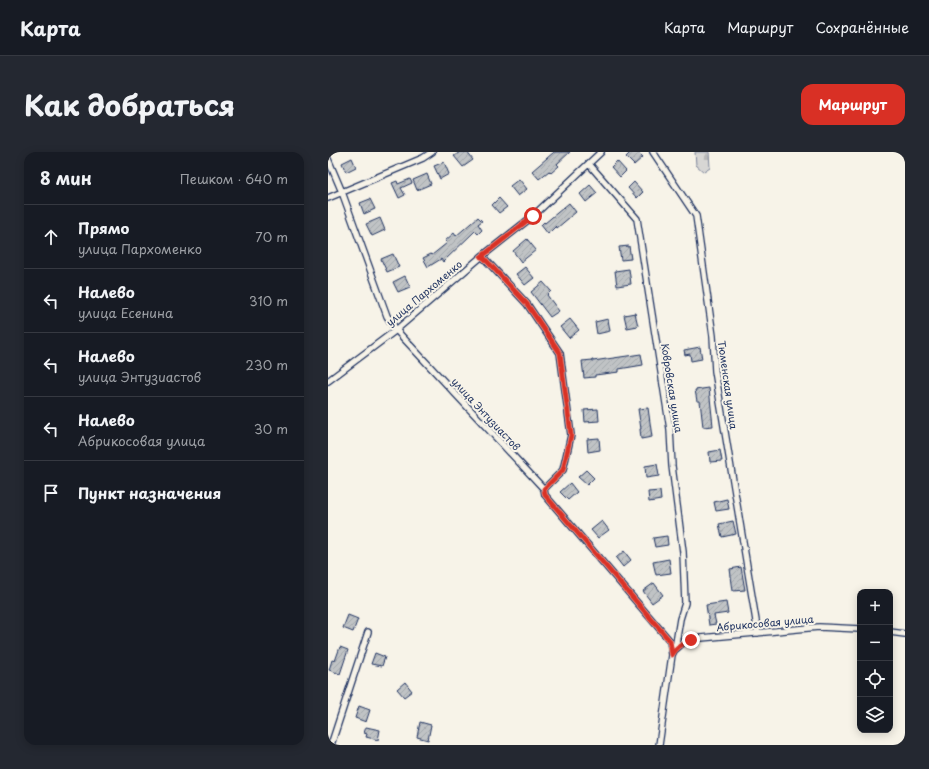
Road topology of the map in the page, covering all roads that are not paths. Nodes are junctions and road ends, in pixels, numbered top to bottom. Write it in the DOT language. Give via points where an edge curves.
graph roads {
  1 [pos="432,152"];
  2 [pos="601,152"];
  3 [pos="654,152"];
  4 [pos="328,159"];
  5 [pos="589,164"];
  6 [pos="342,192"];
  7 [pos="328,198"];
  8 [pos="481,257"];
  9 [pos="396,330"];
  10 [pos="328,381"];
  11 [pos="544,489"];
  12 [pos="857,629"];
  13 [pos="368,632"];
  14 [pos="893,632"];
  15 [pos="758,633"];
  16 [pos="905,634"];
  17 [pos="675,649"];
  18 [pos="672,655"];
  19 [pos="332,745"];
  20 [pos="659,745"];
  1 -- 6 [label="street"];
  2 -- 5 [label="street, улица Пархоменко"];
  3 -- 15 [label="street, Тюменская улица" via="696,216 715,371"];
  4 -- 6 [label="street, улица Энтузиастов"];
  5 -- 8 [label="street, улица Пархоменко" via="533,216"];
  5 -- 17 [label="street, Ковровская улица" via="637,219 670,429 683,552 685,603"];
  6 -- 7 [label="street"];
  6 -- 9 [label="street, улица Энтузиастов" via="387,316"];
  8 -- 9 [label="street, улица Пархоменко"];
  8 -- 11 [label="street" via="527,304 560,353 571,435 563,470"];
  9 -- 10 [label="street, улица Пархоменко"];
  9 -- 11 [label="street, улица Энтузиастов"];
  11 -- 18 [label="street, улица Энтузиастов" via="545,495 670,641"];
  12 -- 15 [label="street, Абрикосовая улица" via="819,627"];
  13 -- 19 [label="street"];
  14 -- 16 [label="street"];
  15 -- 17 [label="street, Абрикосовая улица" via="691,640"];
  17 -- 18 [label="street, Ковровская улица"];
  18 -- 20 [label="street"];
}
